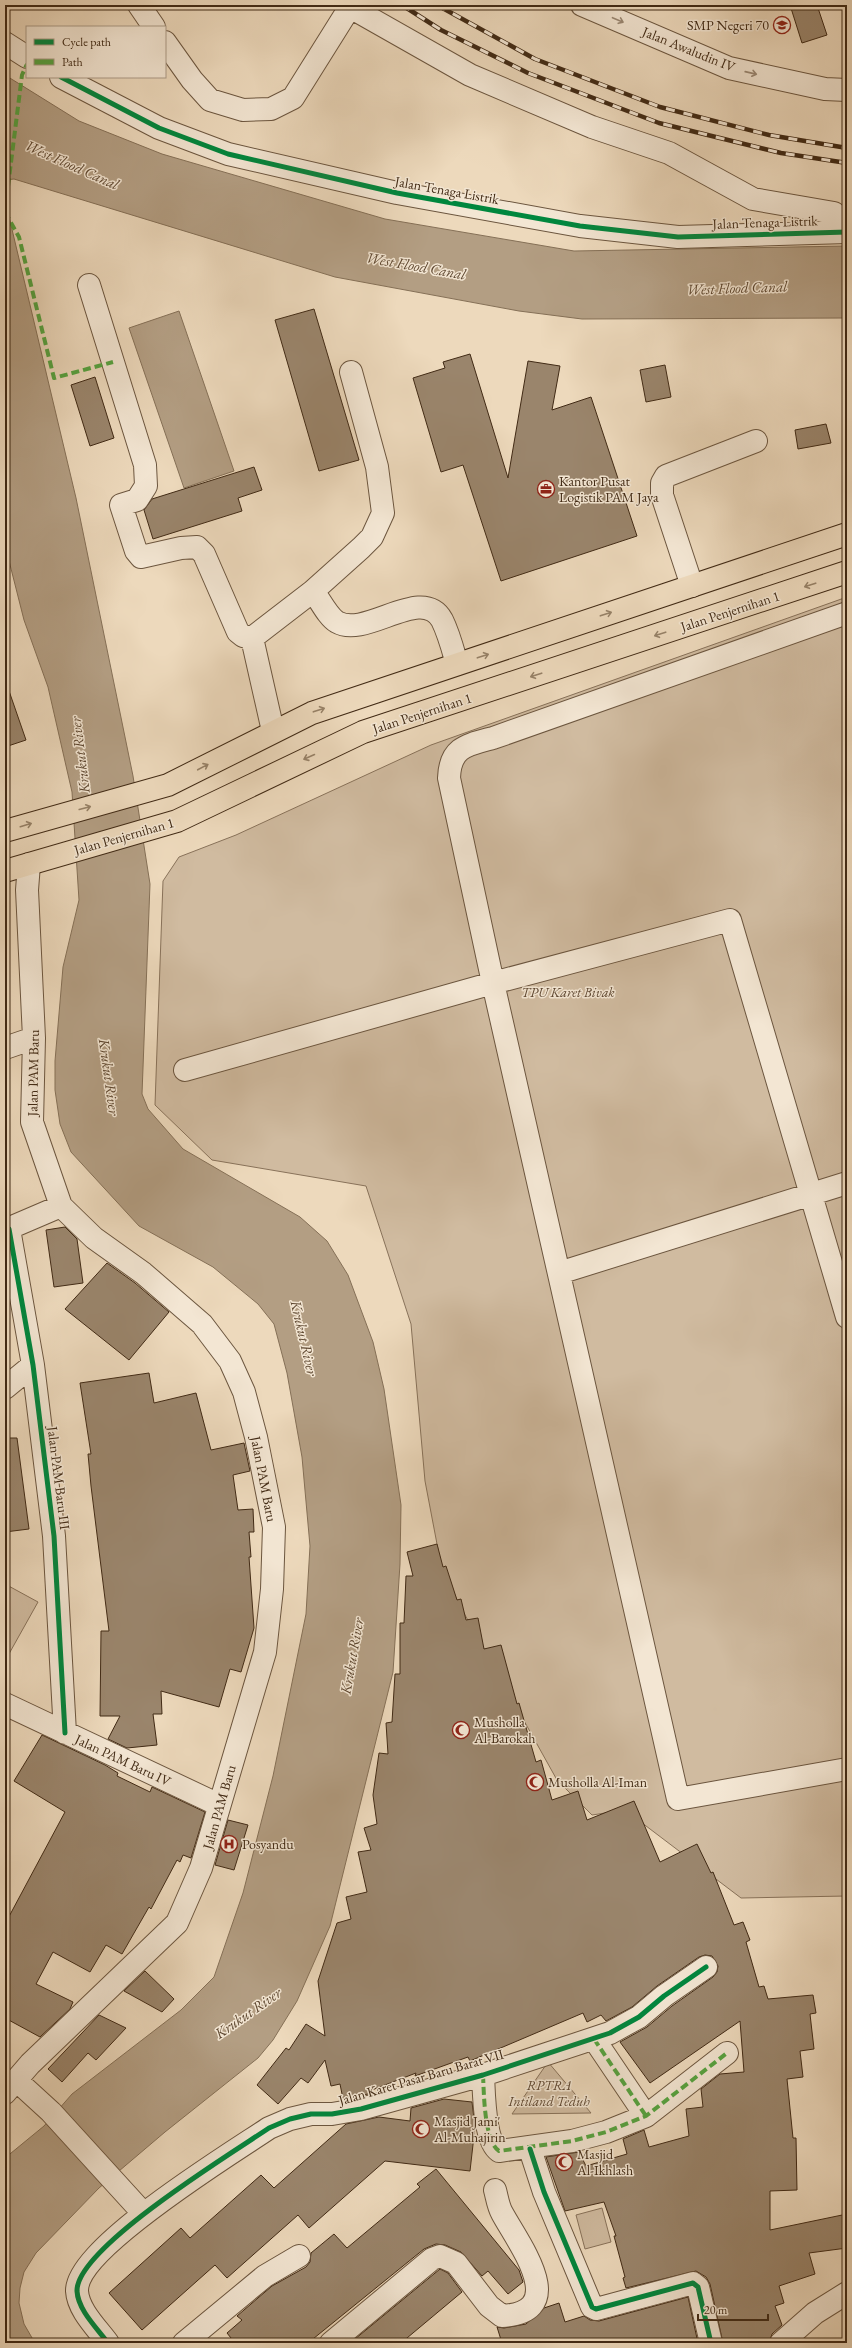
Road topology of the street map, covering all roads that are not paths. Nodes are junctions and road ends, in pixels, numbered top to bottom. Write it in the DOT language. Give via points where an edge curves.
graph roads {
  1 [pos="138,5"];
  2 [pos="582,5"];
  3 [pos="348,6"];
  4 [pos="153,26"];
  5 [pos="166,43"];
  6 [pos="5,44"];
  7 [pos="26,56"];
  8 [pos="63,78"];
  9 [pos="847,90"];
  10 [pos="846,232"];
  11 [pos="90,285"];
  12 [pos="351,372"];
  13 [pos="756,441"];
  14 [pos="847,534"];
  15 [pos="847,572"];
  16 [pos="692,586"];
  17 [pos="313,591"];
  18 [pos="847,613"];
  19 [pos="252,638"];
  20 [pos="457,664"];
  21 [pos="273,731"];
  22 [pos="5,831"];
  23 [pos="29,864"];
  24 [pos="5,871"];
  25 [pos="492,983"];
  26 [pos="34,1038"];
  27 [pos="5,1048"];
  28 [pos="185,1070"];
  29 [pos="847,1183"];
  30 [pos="811,1195"];
  31 [pos="61,1206"];
  32 [pos="7,1230"];
  33 [pos="559,1273"];
  34 [pos="847,1317"];
  35 [pos="33,1365"];
  36 [pos="5,1388"];
  37 [pos="5,1704"];
  38 [pos="65,1733"];
  39 [pos="847,1769"];
  40 [pos="212,1801"];
  41 [pos="706,1967"];
  42 [pos="594,2039"];
  43 [pos="727,2053"];
  44 [pos="483,2075"];
  45 [pos="17,2079"];
  46 [pos="646,2116"];
  47 [pos="530,2149"];
  48 [pos="495,2190"];
  49 [pos="143,2213"];
  50 [pos="299,2256"];
  51 [pos="847,2292"];
  52 [pos="108,2343"];
  53 [pos="184,2343"];
  54 [pos="331,2343"];
  55 [pos="711,2343"];
  56 [pos="781,2343"];
  1 -- 4 [label="street"];
  2 -- 9 [label="street, Jalan Awaludin IV, one-way" via="729,68 826,89"];
  3 -- 5 [label="street" via="293,98 271,109 243,110 210,100"];
  3 -- 10 [label="street" via="470,75 592,126 669,154 753,200 834,213"];
  6 -- 7 [label="street"];
  8 -- 10 [label="street, Jalan Tenaga Listrik" via="159,128 228,154 397,193 580,226 678,237"];
  11 -- 19 [label="street" via="145,465 146,486 137,500 121,505 136,551 141,557 197,547 204,554 238,632 242,636"];
  12 -- 17 [label="street" via="377,466 383,513 372,537"];
  13 -- 16 [label="street" via="666,476 662,483 662,494"];
  14 -- 16 [label="main road"];
  15 -- 23 [label="main road, Jalan Penjernihan 1, one-way" via="363,732 177,821"];
  20 -- 16 [label="main road, one-way"];
  17 -- 19 [label="street"];
  17 -- 20 [label="street" via="335,622 344,626 355,626 411,609 424,608 435,611 442,620"];
  18 -- 25 [label="street" via="464,746 454,755 449,766 449,778"];
  19 -- 21 [label="street"];
  21 -- 20 [label="main road, one-way" via="312,713"];
  22 -- 21 [label="main road, one-way" via="168,785"];
  23 -- 24 [label="main road, Jalan Penjernihan 1"];
  23 -- 26 [label="street, Jalan PAM Baru" via="27,890"];
  25 -- 28 [label="street"];
  25 -- 30 [label="street" via="730,920"];
  25 -- 33 [label="street"];
  26 -- 27 [label="street"];
  26 -- 31 [label="street, Jalan PAM Baru" via="32,1122"];
  29 -- 30 [label="street"];
  30 -- 33 [label="street"];
  30 -- 34 [label="street"];
  31 -- 32 [label="street"];
  31 -- 40 [label="street, Jalan PAM Baru" via="94,1238 143,1274 202,1324 230,1361 244,1392 256,1437 274,1527 272,1589 265,1652"];
  32 -- 35 [label="street, Jalan PAM Baru III"];
  33 -- 39 [label="street" via="678,1799"];
  35 -- 36 [label="street"];
  35 -- 38 [label="street, Jalan PAM Baru III" via="54,1536"];
  37 -- 38 [label="street, Jalan PAM Baru IV"];
  38 -- 40 [label="street, Jalan PAM Baru IV"];
  40 -- 45 [label="street, Jalan PAM Baru" via="201,1868 177,1923"];
  41 -- 42 [label="street, Jalan Karet Pasar Baru Barat VII" via="639,2017"];
  42 -- 44 [label="street, Jalan Karet Pasar Baru Barat VII"];
  42 -- 46 [label="street"];
  43 -- 46 [label="street"];
  44 -- 47 [label="street" via="487,2118 493,2146 500,2151"];
  44 -- 49 [label="street, Jalan Karet Pasar Baru Barat VII" via="361,2109 332,2114 311,2114 290,2119 269,2128"];
  45 -- 49 [label="street" via="51,2112"];
  46 -- 47 [label="street" via="572,2142"];
  47 -- 55 [label="street" via="544,2192 592,2307 596,2309 693,2283 698,2287"];
  48 -- 54 [label="street" via="501,2212 533,2267 537,2290 534,2304 530,2308 515,2315 502,2316 489,2306 456,2263 440,2256 432,2259"];
  49 -- 52 [label="street, Jalan Karet Pasar Baru Barat VII" via="87,2266 80,2278 77,2291 81,2307"];
  50 -- 53 [label="street" via="265,2276"];
  51 -- 56 [label="street" via="815,2313"];
}
